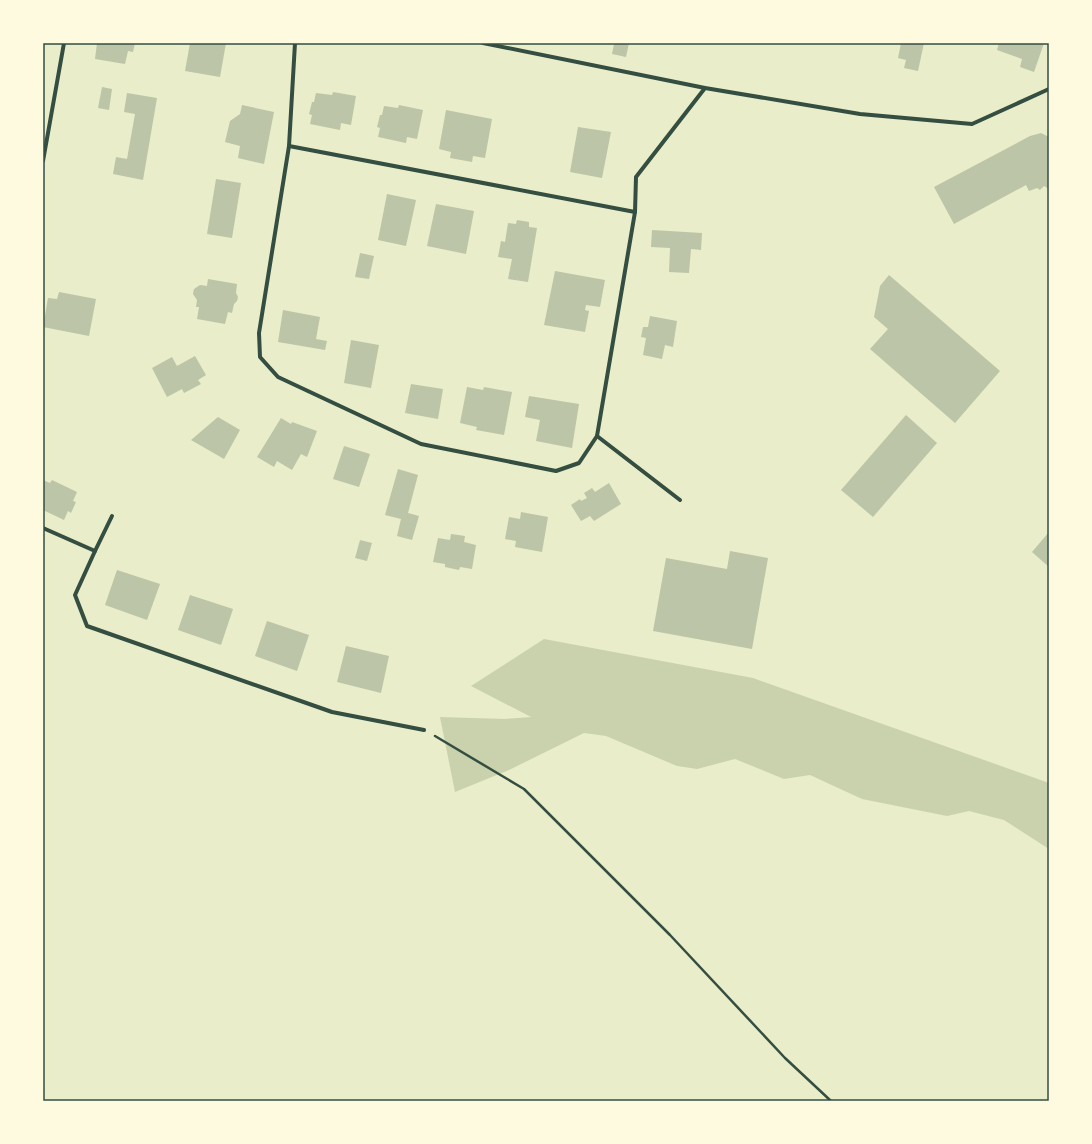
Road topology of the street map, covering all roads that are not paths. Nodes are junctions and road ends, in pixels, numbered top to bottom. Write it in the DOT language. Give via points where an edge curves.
graph roads {
  1 [pos="64,43"];
  2 [pos="295,43"];
  3 [pos="482,43"];
  4 [pos="705,88"];
  5 [pos="1049,89"];
  6 [pos="289,146"];
  7 [pos="43,162"];
  8 [pos="635,212"];
  9 [pos="597,436"];
  10 [pos="680,500"];
  11 [pos="112,516"];
  12 [pos="43,528"];
  13 [pos="95,551"];
  14 [pos="424,730"];
  1 -- 7 [label="street"];
  2 -- 6 [label="street"];
  3 -- 4 [label="street"];
  4 -- 5 [label="street" via="860,114 972,124"];
  4 -- 8 [label="street" via="636,177"];
  6 -- 8 [label="street"];
  6 -- 9 [label="street" via="259,333 260,357 278,377 421,444 556,471 579,463"];
  8 -- 9 [label="street"];
  9 -- 10 [label="street"];
  11 -- 13 [label="street"];
  12 -- 13 [label="street"];
  13 -- 14 [label="street" via="75,595 87,626 332,712"];
}
